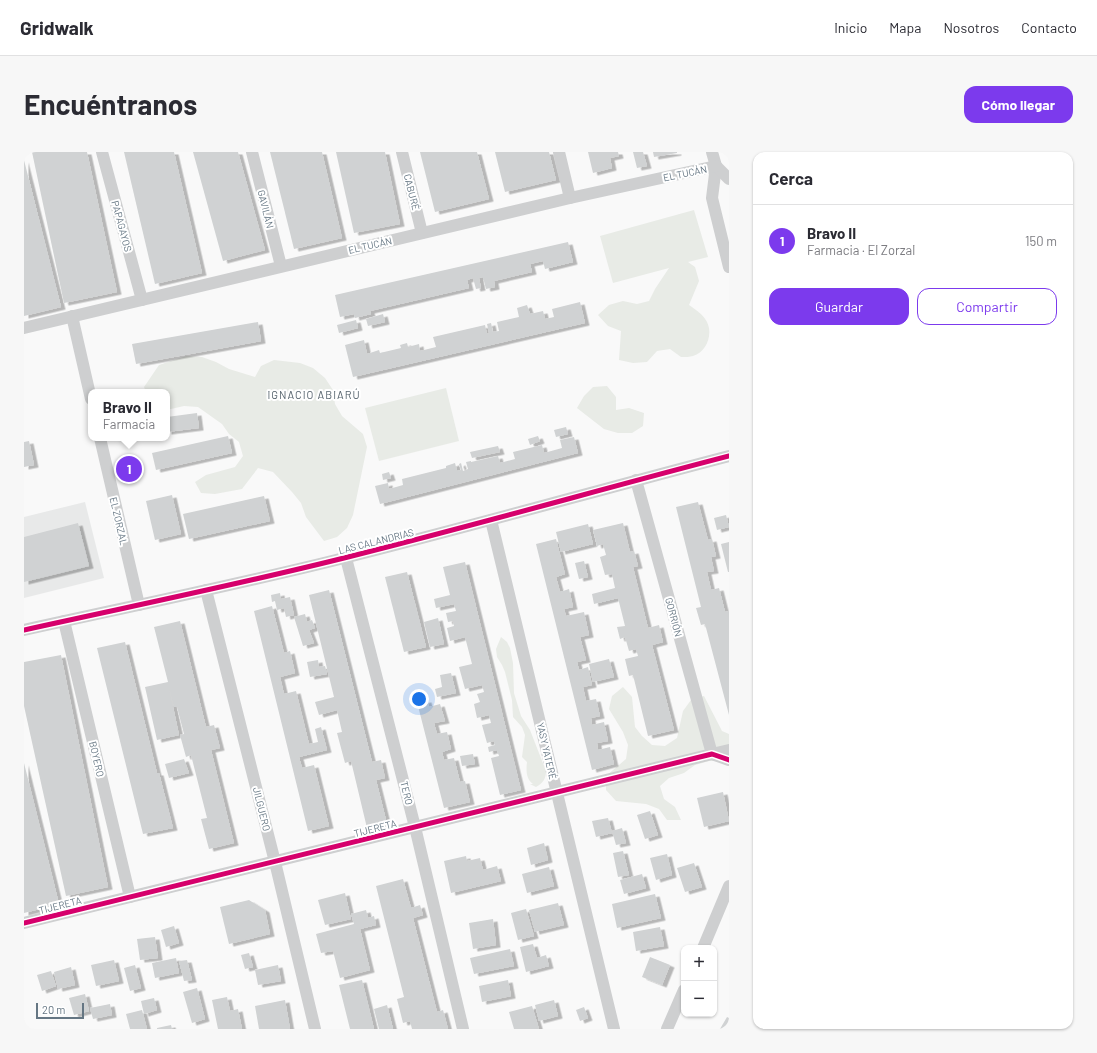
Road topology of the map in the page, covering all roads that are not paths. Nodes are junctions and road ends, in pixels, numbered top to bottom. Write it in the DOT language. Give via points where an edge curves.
graph roads {
  1 [pos="102,152"];
  2 [pos="252,152"];
  3 [pos="402,152"];
  4 [pos="559,152"];
  5 [pos="712,152"];
  6 [pos="716,166"];
  7 [pos="729,179"];
  8 [pos="570,198"];
  9 [pos="422,233"];
  10 [pos="281,266"];
  11 [pos="729,267"];
  12 [pos="142,300"];
  13 [pos="72,316"];
  14 [pos="24,328"];
  15 [pos="89,389"];
  16 [pos="101,441"];
  17 [pos="729,456"];
  18 [pos="636,480"];
  19 [pos="492,520"];
  20 [pos="346,558"];
  21 [pos="206,590"];
  22 [pos="139,605"];
  23 [pos="64,621"];
  24 [pos="24,630"];
  25 [pos="729,750"];
  26 [pos="712,754"];
  27 [pos="729,760"];
  28 [pos="556,792"];
  29 [pos="415,827"];
  30 [pos="275,862"];
  31 [pos="729,886"];
  32 [pos="130,897"];
  33 [pos="726,905"];
  34 [pos="24,923"];
  35 [pos="705,945"];
  36 [pos="681,997"];
  37 [pos="315,1029"];
  38 [pos="463,1029"];
  39 [pos="614,1029"];
  40 [pos="667,1029"];
  1 -- 12 [label="street, PAPAGAYOS"];
  2 -- 10 [label="street, GAVILÁN"];
  3 -- 9 [label="street, CABURÉ"];
  4 -- 8 [label="street"];
  5 -- 6 [label="street"];
  6 -- 7 [label="street"];
  6 -- 8 [label="street, EL TUCÁN"];
  6 -- 11 [label="street" via="712,198"];
  8 -- 9 [label="street, EL TUCÁN"];
  9 -- 10 [label="street, EL TUCÁN"];
  10 -- 12 [label="street, EL TUCÁN"];
  12 -- 13 [label="street, EL TUCÁN"];
  13 -- 14 [label="street, EL TUCÁN"];
  13 -- 15 [label="street"];
  16 -- 22 [label="street, EL ZORZAL"];
  17 -- 18 [label="street, LAS CALANDRIAS"];
  18 -- 19 [label="street, LAS CALANDRIAS"];
  18 -- 26 [label="street, GORRIÓN"];
  19 -- 20 [label="street, LAS CALANDRIAS"];
  19 -- 28 [label="street, YASY YATERÉ"];
  20 -- 21 [label="street, LAS CALANDRIAS"];
  20 -- 29 [label="street, TERO"];
  21 -- 22 [label="street, LAS CALANDRIAS"];
  21 -- 30 [label="street, JILGUERO"];
  22 -- 23 [label="street, LAS CALANDRIAS"];
  23 -- 24 [label="street, LAS CALANDRIAS"];
  23 -- 32 [label="street, BOYERO"];
  25 -- 26 [label="street, TIJERETA"];
  26 -- 27 [label="street"];
  26 -- 28 [label="street, TIJERETA"];
  28 -- 29 [label="street, TIJERETA"];
  28 -- 39 [label="street, YASY YATERÉ"];
  29 -- 30 [label="street, TIJERETA"];
  29 -- 38 [label="street, TERO"];
  30 -- 32 [label="street, TIJERETA"];
  30 -- 37 [label="street, JILGUERO"];
  31 -- 33 [label="street"];
  32 -- 34 [label="street, TIJERETA"];
  33 -- 35 [label="street"];
  36 -- 40 [label="street"];
}
